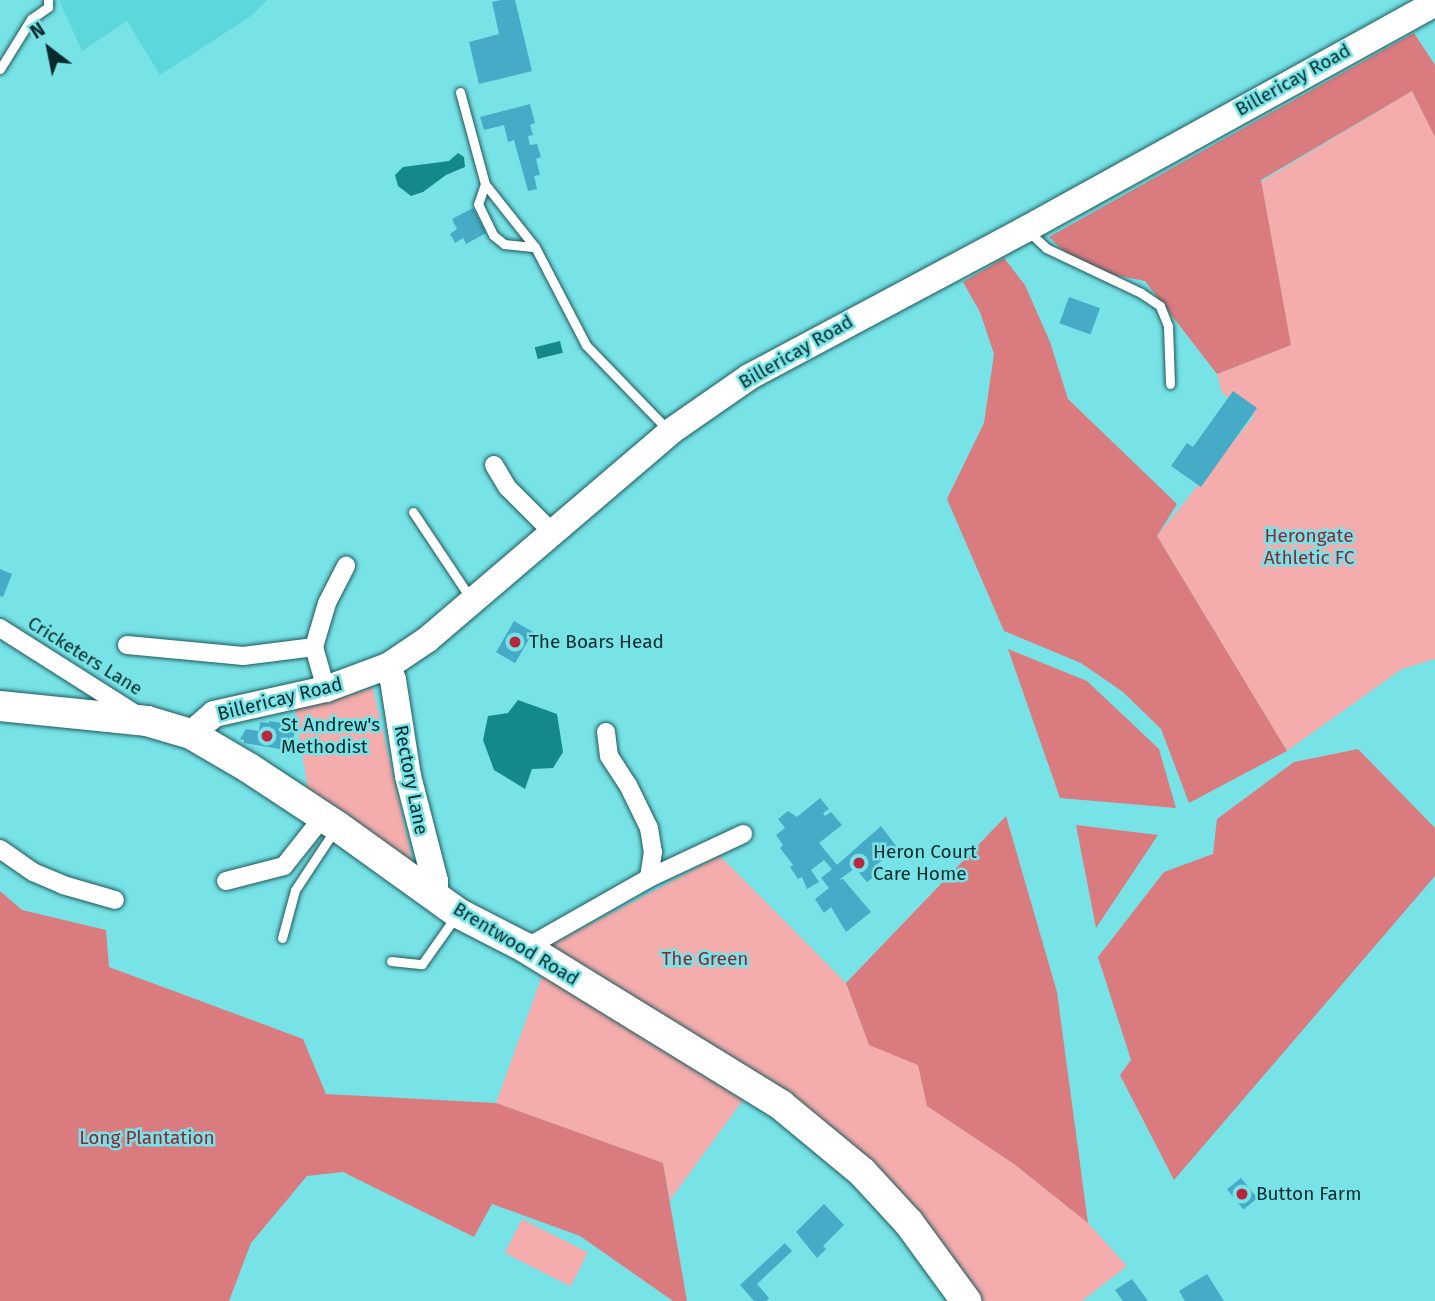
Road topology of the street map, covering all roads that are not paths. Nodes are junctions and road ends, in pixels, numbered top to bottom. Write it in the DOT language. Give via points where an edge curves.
graph roads {
  1 [pos="48,0"];
  2 [pos="1435,3"];
  3 [pos="0,69"];
  4 [pos="460,92"];
  5 [pos="485,184"];
  6 [pos="1026,229"];
  7 [pos="535,247"];
  8 [pos="1170,384"];
  9 [pos="670,432"];
  10 [pos="494,465"];
  11 [pos="413,512"];
  12 [pos="552,532"];
  13 [pos="346,566"];
  14 [pos="472,601"];
  15 [pos="0,628"];
  16 [pos="127,645"];
  17 [pos="314,647"];
  18 [pos="388,666"];
  19 [pos="326,689"];
  20 [pos="0,706"];
  21 [pos="147,721"];
  22 [pos="606,732"];
  23 [pos="191,734"];
  24 [pos="330,821"];
  25 [pos="743,835"];
  26 [pos="0,849"];
  27 [pos="649,878"];
  28 [pos="226,881"];
  29 [pos="435,894"];
  30 [pos="116,900"];
  31 [pos="458,913"];
  32 [pos="282,938"];
  33 [pos="526,948"];
  34 [pos="391,961"];
  35 [pos="966,1301"];
  1 -- 3 [label="lane" via="48,7 31,19"];
  2 -- 6 [label="street, Billericay Road"];
  4 -- 5 [label="lane"];
  5 -- 7 [label="lane"];
  5 -- 7 [label="lane" via="478,204 493,235 504,244"];
  6 -- 8 [label="lane" via="1046,248 1160,306 1168,326"];
  6 -- 9 [label="street, Billericay Road" via="817,338 749,377"];
  7 -- 9 [label="lane" via="586,345"];
  9 -- 12 [label="street, Billericay Road"];
  10 -- 12 [label="street" via="507,487"];
  11 -- 14 [label="lane"];
  12 -- 14 [label="street, Billericay Road"];
  13 -- 17 [label="street" via="327,603"];
  14 -- 18 [label="street, Billericay Road"];
  15 -- 21 [label="street, Cricketers Lane"];
  16 -- 17 [label="street" via="243,656"];
  17 -- 19 [label="street"];
  18 -- 19 [label="street, Billericay Road"];
  18 -- 29 [label="street, Rectory Lane"];
  19 -- 23 [label="street, Billericay Road" via="214,714"];
  20 -- 21 [label="main road, Brentwood Road"];
  21 -- 23 [label="main road, Brentwood Road"];
  22 -- 27 [label="street" via="609,756 649,828 653,852"];
  23 -- 24 [label="main road, Brentwood Road"];
  24 -- 28 [label="street" via="284,866"];
  24 -- 29 [label="main road, Brentwood Road"];
  24 -- 32 [label="lane" via="295,890"];
  25 -- 27 [label="street"];
  26 -- 30 [label="street" via="33,872"];
  27 -- 33 [label="street"];
  29 -- 31 [label="main road, Brentwood Road"];
  31 -- 33 [label="main road, Brentwood Road"];
  31 -- 34 [label="lane" via="422,964"];
  33 -- 35 [label="main road, Brentwood Road" via="780,1105 862,1172 909,1223"];
}
